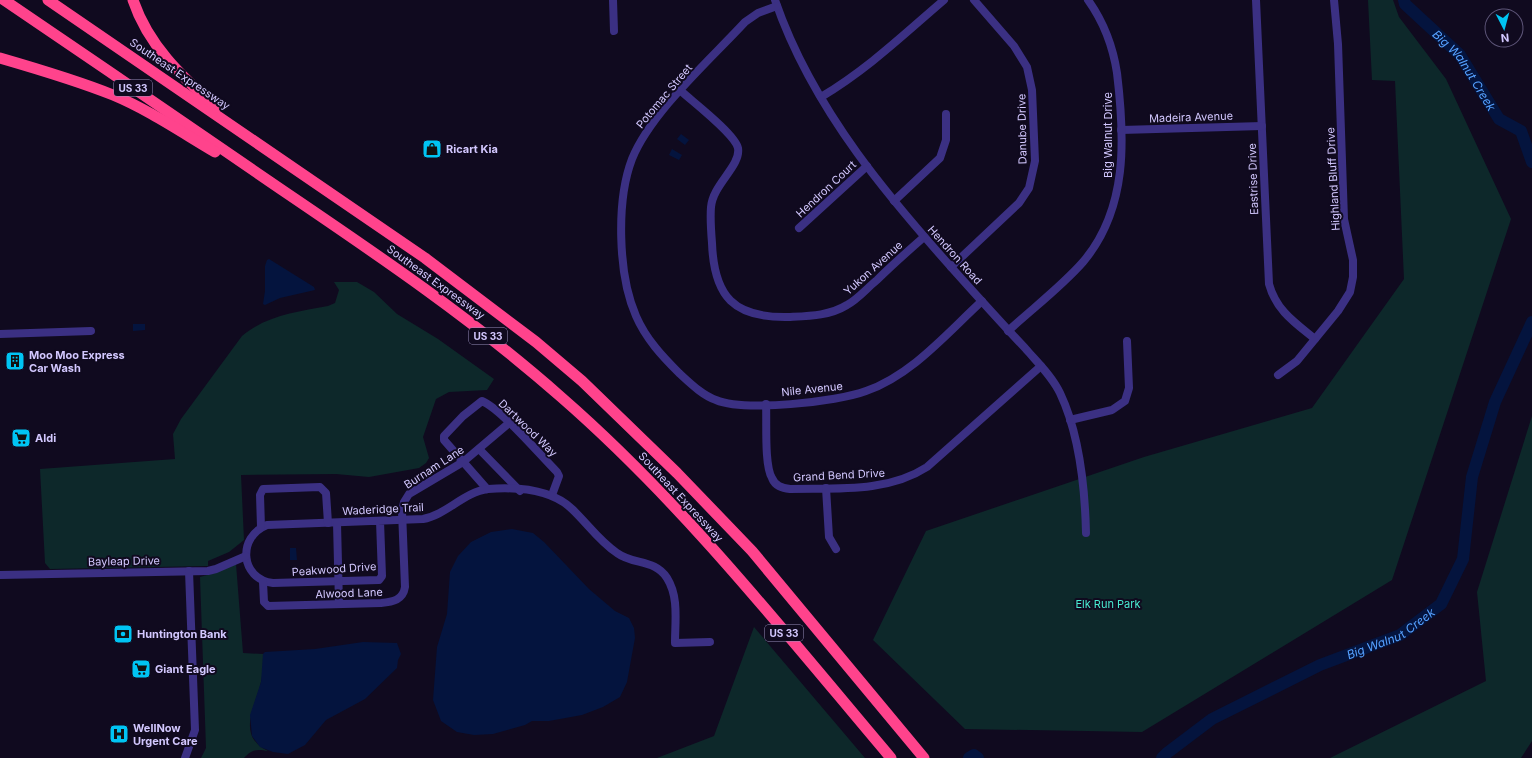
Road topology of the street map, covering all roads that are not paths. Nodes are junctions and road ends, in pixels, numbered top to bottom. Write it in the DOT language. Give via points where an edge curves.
graph roads {
  1 [pos="4,0"];
  2 [pos="48,0"];
  3 [pos="133,0"];
  4 [pos="613,0"];
  5 [pos="944,0"];
  6 [pos="974,0"];
  7 [pos="1088,0"];
  8 [pos="1256,0"];
  9 [pos="1334,0"];
  10 [pos="776,3"];
  11 [pos="614,31"];
  12 [pos="0,58"];
  13 [pos="681,91"];
  14 [pos="822,97"];
  15 [pos="946,114"];
  16 [pos="1262,126"];
  17 [pos="1121,130"];
  18 [pos="246,135"];
  19 [pos="867,166"];
  20 [pos="261,176"];
  21 [pos="894,201"];
  22 [pos="799,228"];
  23 [pos="924,237"];
  24 [pos="951,267"];
  25 [pos="982,301"];
  26 [pos="91,331"];
  27 [pos="1008,331"];
  28 [pos="0,334"];
  29 [pos="1315,339"];
  30 [pos="1127,341"];
  31 [pos="671,366"];
  32 [pos="1041,366"];
  33 [pos="1278,375"];
  34 [pos="766,404"];
  35 [pos="1070,420"];
  36 [pos="509,423"];
  37 [pos="479,449"];
  38 [pos="463,462"];
  39 [pos="826,488"];
  40 [pos="487,490"];
  41 [pos="520,491"];
  42 [pos="552,495"];
  43 [pos="402,520"];
  44 [pos="380,521"];
  45 [pos="332,523"];
  46 [pos="261,527"];
  47 [pos="1086,533"];
  48 [pos="836,549"];
  49 [pos="246,556"];
  50 [pos="189,571"];
  51 [pos="0,576"];
  52 [pos="339,581"];
  53 [pos="263,582"];
  54 [pos="339,604"];
  55 [pos="710,642"];
  56 [pos="185,758"];
  57 [pos="892,758"];
  58 [pos="924,758"];
  1 -- 20 [label="highway, Southeast Expressway / US 33"];
  2 -- 18 [label="highway, Southeast Expressway / US 33"];
  3 -- 18 [label="highway" via="140,18 163,56 179,74"];
  4 -- 11 [label="street"];
  5 -- 14 [label="street" via="865,69"];
  6 -- 24 [label="street, Danube Drive" via="1014,46 1027,67 1032,90 1035,161 1029,188 1019,203"];
  7 -- 17 [label="street, Big Walnut Drive" via="1100,19 1115,60"];
  8 -- 16 [label="street, Eastrise Drive"];
  9 -- 29 [label="street, Highland Bluff Drive" via="1344,219 1354,271 1346,299"];
  10 -- 13 [label="street, Potomac Street" via="745,22"];
  10 -- 14 [label="street, Hendron Road" via="806,72"];
  12 -- 20 [label="highway" via="80,82 114,96 159,118"];
  13 -- 23 [label="street, Yukon Avenue" via="731,136 738,149 737,160 720,184 711,207 714,269 723,291 742,309 766,317 829,313 852,302"];
  13 -- 31 [label="street, Potomac Street" via="654,121 638,146 626,180 622,216 623,262 630,299 648,338"];
  14 -- 19 [label="street, Hendron Road"];
  15 -- 21 [label="street" via="946,140 940,158"];
  16 -- 17 [label="street, Madeira Avenue"];
  16 -- 29 [label="street, Eastrise Drive" via="1269,284 1274,299 1283,313"];
  17 -- 27 [label="street, Big Walnut Drive" via="1121,168 1117,192 1111,215 1096,245 1073,272"];
  18 -- 58 [label="highway, Southeast Expressway / US 33" via="468,289 582,381 677,473 752,551"];
  19 -- 21 [label="street, Hendron Road"];
  19 -- 22 [label="street, Hendron Court"];
  20 -- 57 [label="highway, Southeast Expressway / US 33" via="459,313 514,356 587,420 690,524"];
  21 -- 23 [label="street, Hendron Road"];
  23 -- 24 [label="street, Hendron Road"];
  24 -- 25 [label="street, Hendron Road"];
  25 -- 27 [label="street, Hendron Road"];
  25 -- 34 [label="street, Nile Avenue" via="918,360 887,382 840,399"];
  26 -- 28 [label="street"];
  27 -- 32 [label="street, Hendron Road"];
  29 -- 33 [label="street, Highland Bluff Drive" via="1297,361"];
  30 -- 35 [label="street" via="1129,388 1125,401 1112,410"];
  31 -- 34 [label="street, Nile Avenue" via="715,400 742,405"];
  32 -- 35 [label="street, Hendron Road" via="1060,392"];
  32 -- 39 [label="street, Grand Bend Drive" via="943,455 920,472 887,485"];
  34 -- 39 [label="street, Grand Bend Drive" via="768,466 774,482 785,489"];
  35 -- 47 [label="street, Hendron Road" via="1084,487"];
  36 -- 37 [label="street, Burnam Lane"];
  36 -- 38 [label="street, Dartwood Way" via="487,404 482,401 477,403 444,436 446,444"];
  36 -- 42 [label="street, Dartwood Way" via="557,472 559,476"];
  37 -- 38 [label="street, Burnam Lane"];
  37 -- 41 [label="street"];
  38 -- 40 [label="street, Dartwood Way"];
  38 -- 43 [label="street, Burnam Lane" via="409,494 404,502"];
  39 -- 48 [label="street" via="829,537"];
  40 -- 41 [label="street, Waderidge Trail"];
  40 -- 43 [label="street, Waderidge Trail" via="427,519"];
  41 -- 42 [label="street, Waderidge Trail"];
  42 -- 55 [label="street, Waderidge Trail" via="571,508 618,554 656,567 666,577 675,596 675,643"];
  43 -- 44 [label="street, Waderidge Trail"];
  43 -- 54 [label="street, Alwood Lane" via="404,594 391,602"];
  44 -- 45 [label="street, Waderidge Trail"];
  44 -- 52 [label="street, Peakwood Drive" via="381,578"];
  45 -- 46 [label="street, Waderidge Trail"];
  45 -- 46 [label="street" via="326,493 320,487 263,489 260,495"];
  45 -- 52 [label="street"];
  46 -- 49 [label="street" via="251,539"];
  49 -- 50 [label="street, Bayleap Drive" via="216,569"];
  49 -- 53 [label="street" via="247,564"];
  50 -- 51 [label="street, Bayleap Drive"];
  50 -- 56 [label="street" via="195,730"];
  52 -- 53 [label="street, Peakwood Drive"];
  52 -- 54 [label="street"];
  53 -- 54 [label="street, Alwood Lane" via="264,602 268,606"];
}
